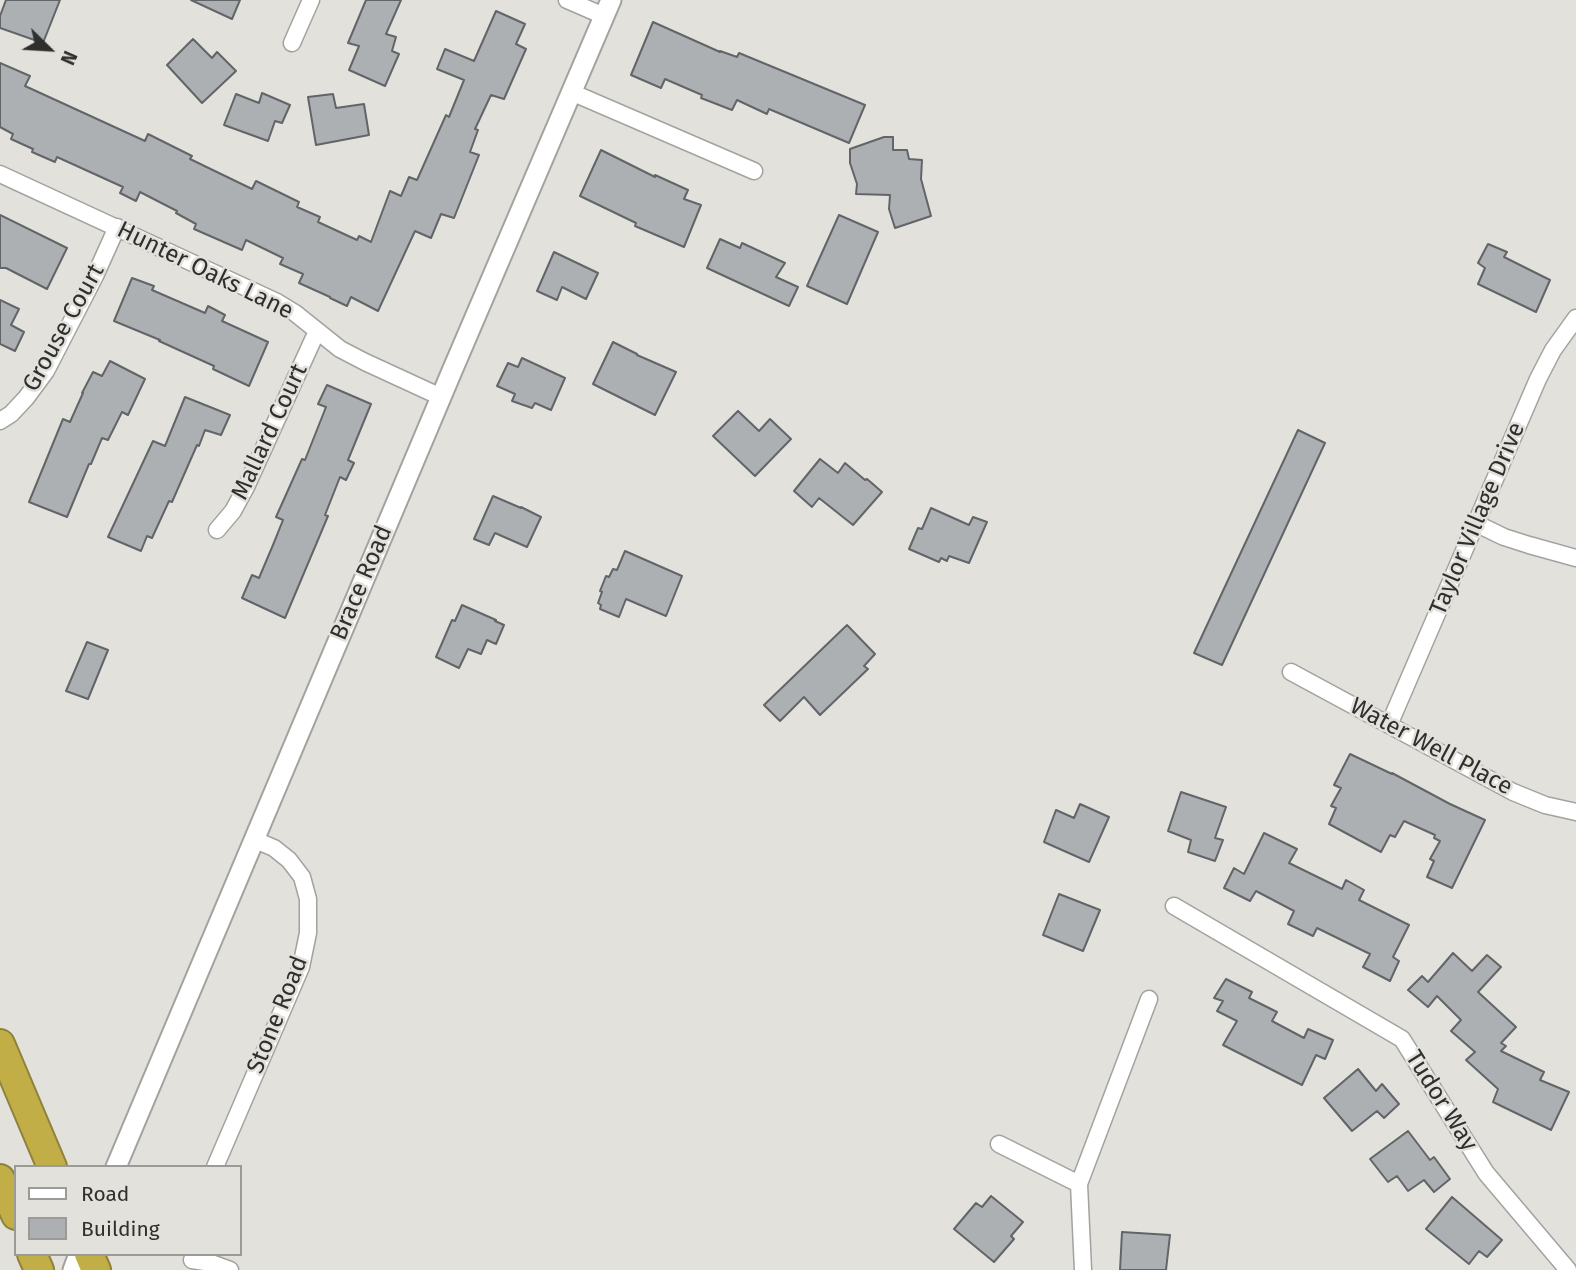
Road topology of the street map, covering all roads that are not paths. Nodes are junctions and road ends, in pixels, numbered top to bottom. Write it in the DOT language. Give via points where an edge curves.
graph roads {
  1 [pos="311,0"];
  2 [pos="567,0"];
  3 [pos="607,8"];
  4 [pos="292,43"];
  5 [pos="571,92"];
  6 [pos="754,171"];
  7 [pos="0,174"];
  8 [pos="117,227"];
  9 [pos="1576,318"];
  10 [pos="317,331"];
  11 [pos="441,397"];
  12 [pos="0,421"];
  13 [pos="1477,524"];
  14 [pos="217,530"];
  15 [pos="1576,558"];
  16 [pos="1291,672"];
  17 [pos="1390,724"];
  18 [pos="1576,812"];
  19 [pos="254,840"];
  20 [pos="1174,906"];
  21 [pos="1149,999"];
  22 [pos="0,1044"];
  23 [pos="999,1144"];
  24 [pos="120,1159"];
  25 [pos="51,1165"];
  26 [pos="216,1165"];
  27 [pos="0,1179"];
  28 [pos="1079,1184"];
  29 [pos="14,1210"];
  30 [pos="192,1261"];
  31 [pos="230,1270"];
  32 [pos="1083,1270"];
  33 [pos="1568,1270"];
  1 -- 4 [label="street"];
  2 -- 3 [label="street"];
  3 -- 5 [label="street, Brace Road"];
  5 -- 6 [label="street"];
  5 -- 11 [label="street, Brace Road"];
  7 -- 8 [label="street, Hunter Oaks Lane"];
  8 -- 10 [label="street, Hunter Oaks Lane" via="277,302"];
  8 -- 12 [label="street, Grouse Court" via="46,371 26,398"];
  9 -- 13 [label="street, Taylor Village Drive" via="1538,379"];
  10 -- 11 [label="street, Hunter Oaks Lane" via="340,349"];
  10 -- 14 [label="street, Mallard Court" via="246,487"];
  11 -- 19 [label="street, Brace Road"];
  13 -- 15 [label="street" via="1504,537"];
  13 -- 17 [label="street, Taylor Village Drive"];
  16 -- 17 [label="street, Water Well Place"];
  17 -- 18 [label="street, Water Well Place" via="1513,792"];
  19 -- 24 [label="street, Brace Road"];
  19 -- 26 [label="street, Stone Road" via="274,848 302,877 308,899 308,933 301,967"];
  20 -- 33 [label="street, Tudor Way" via="1402,1039 1486,1173"];
  21 -- 28 [label="street"];
  22 -- 25 [label="highway"];
  23 -- 28 [label="street"];
  27 -- 29 [label="highway"];
  28 -- 32 [label="street"];
  30 -- 31 [label="street"];
}
